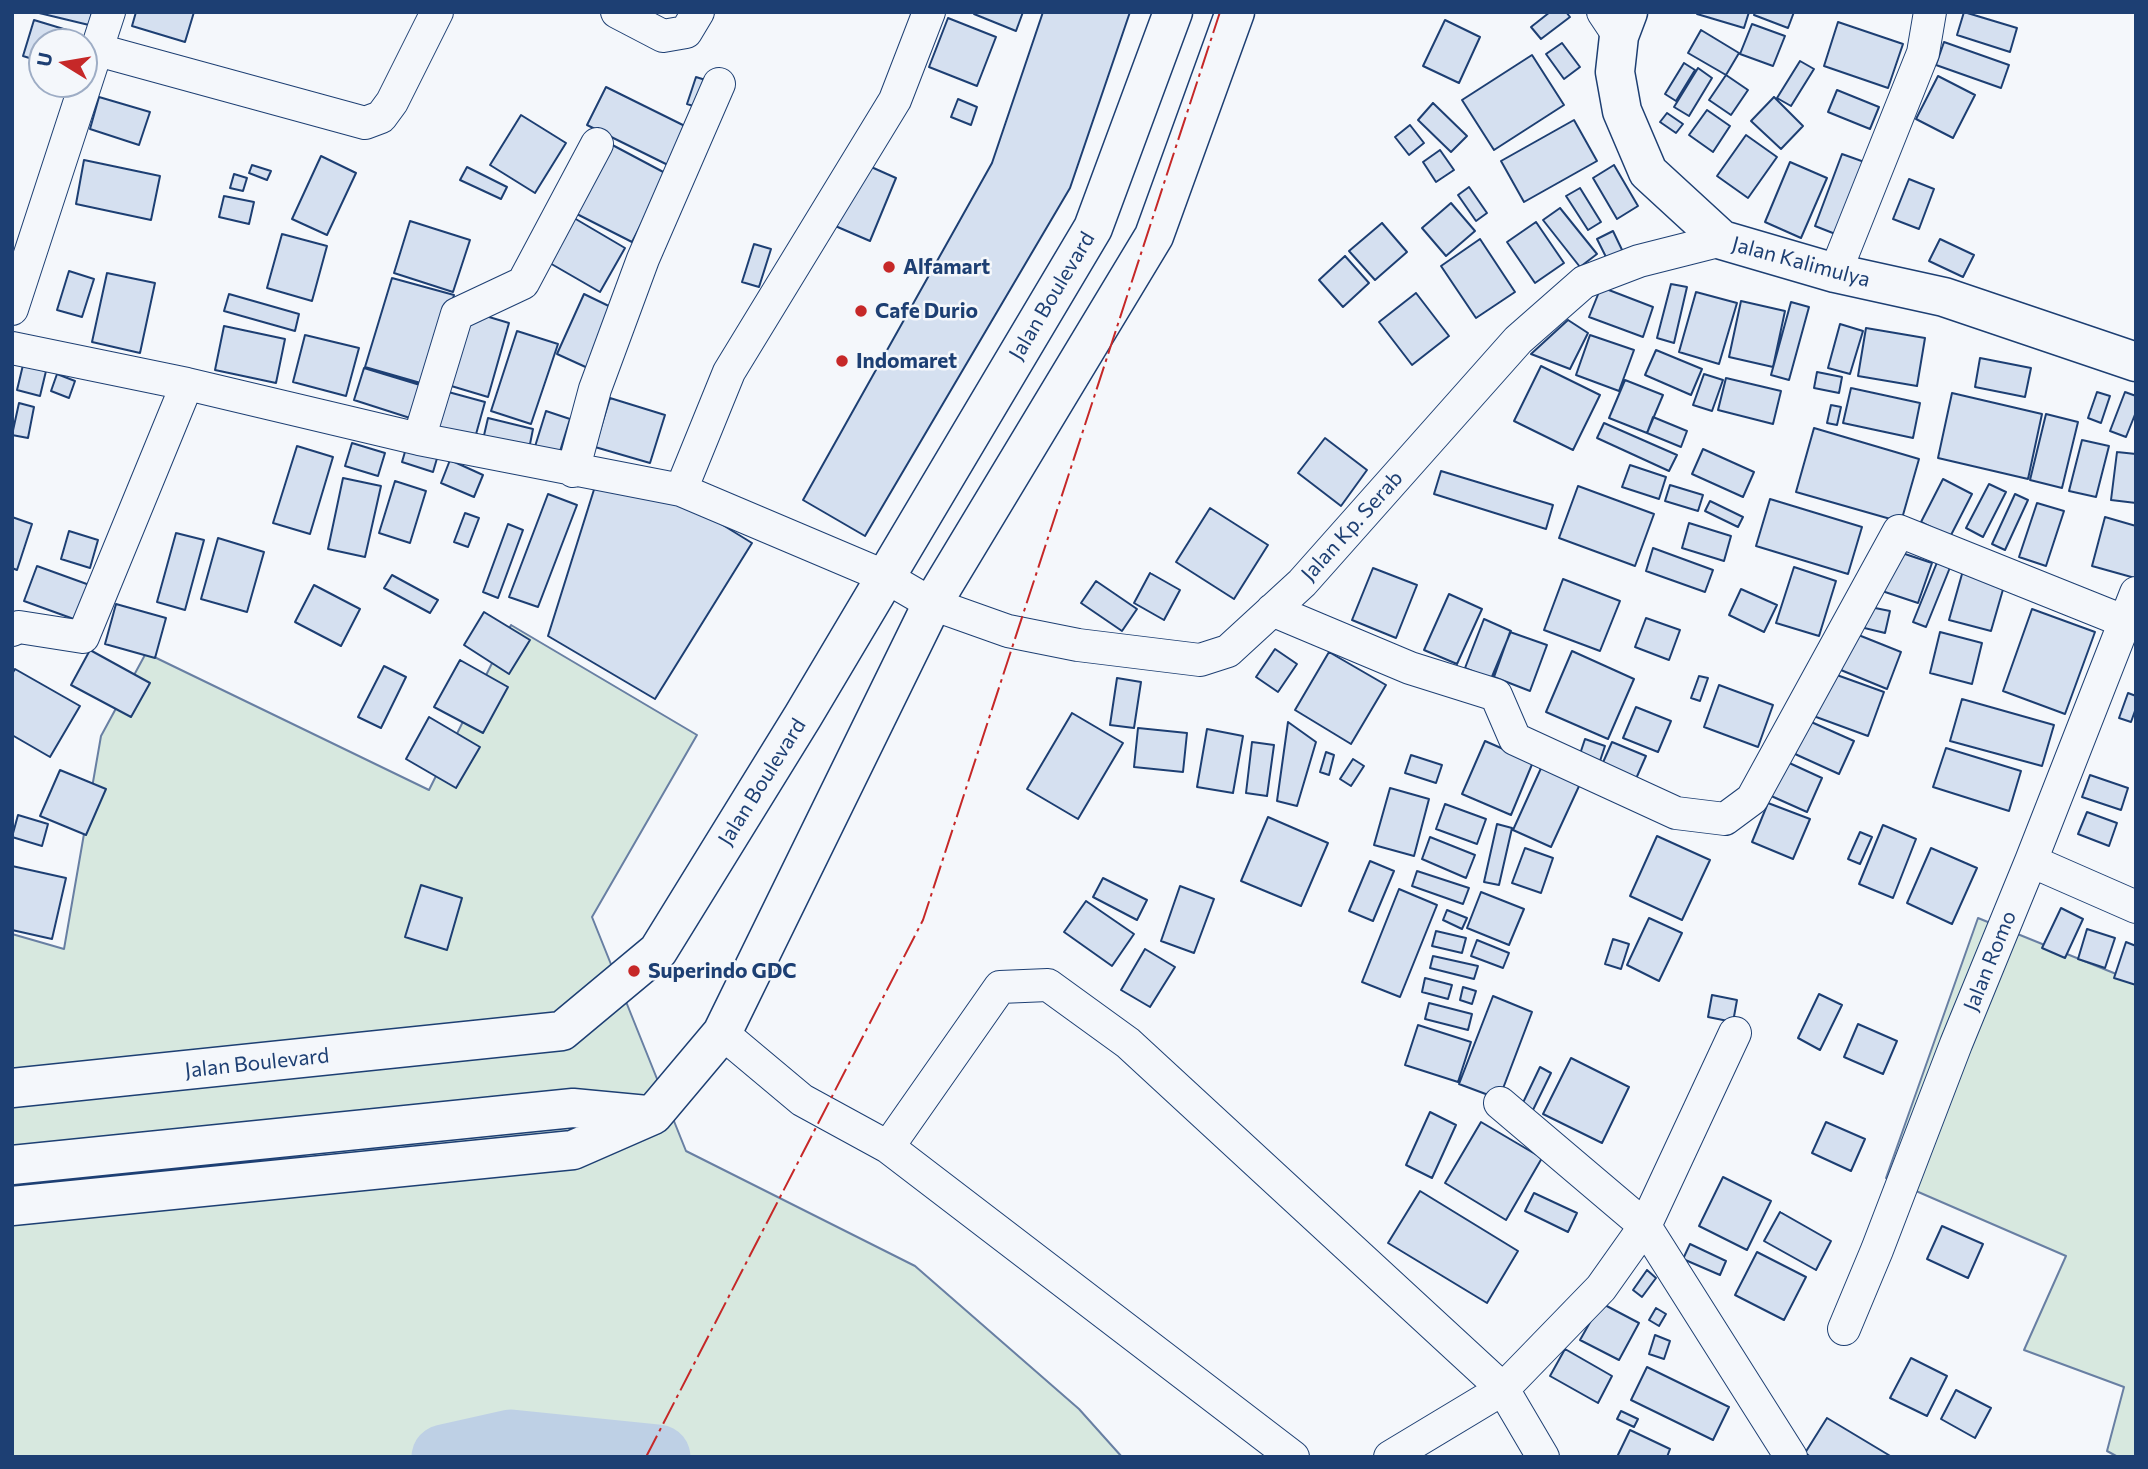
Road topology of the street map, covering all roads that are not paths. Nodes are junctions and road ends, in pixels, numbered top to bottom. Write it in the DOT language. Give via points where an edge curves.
graph roads {
  1 [pos="109,12"];
  2 [pos="437,12"];
  3 [pos="617,12"];
  4 [pos="698,12"];
  5 [pos="929,12"];
  6 [pos="1173,12"];
  7 [pos="1235,12"];
  8 [pos="1930,12"];
  9 [pos="1617,20"];
  10 [pos="98,50"];
  11 [pos="719,84"];
  12 [pos="82,98"];
  13 [pos="597,144"];
  14 [pos="1722,240"];
  15 [pos="1835,274"];
  16 [pos="12,309"];
  17 [pos="12,348"];
  18 [pos="2136,362"];
  19 [pos="187,384"];
  20 [pos="419,439"];
  21 [pos="573,471"];
  22 [pos="681,490"];
  23 [pos="884,576"];
  24 [pos="932,604"];
  25 [pos="1272,610"];
  26 [pos="2132,614"];
  27 [pos="12,630"];
  28 [pos="2031,861"];
  29 [pos="2136,907"];
  30 [pos="722,1033"];
  31 [pos="1735,1033"];
  32 [pos="12,1088"];
  33 [pos="1500,1103"];
  34 [pos="653,1115"];
  35 [pos="888,1147"];
  36 [pos="12,1165"];
  37 [pos="12,1206"];
  38 [pos="1644,1226"];
  39 [pos="1844,1329"];
  40 [pos="1503,1389"];
  41 [pos="1293,1457"];
  42 [pos="1390,1457"];
  43 [pos="1544,1457"];
  44 [pos="1791,1457"];
  1 -- 10 [label="street"];
  2 -- 10 [label="street" via="392,102 382,117 365,123"];
  3 -- 4 [label="street" via="663,36 686,32"];
  5 -- 22 [label="street" via="895,100 729,372"];
  6 -- 23 [label="main road, Jalan Boulevard" via="1093,228"];
  7 -- 24 [label="main road" via="1153,236"];
  8 -- 15 [label="street" via="1923,53"];
  9 -- 14 [label="main road, Jalan Kalimulya" via="1615,72 1622,111 1648,172"];
  11 -- 21 [label="street" via="638,272 595,389"];
  12 -- 16 [label="street"];
  13 -- 20 [label="street" via="523,283 457,314"];
  14 -- 15 [label="main road, Jalan Kalimulya"];
  14 -- 25 [label="street, Jalan Kp. Serab" via="1639,261 1584,282 1518,340"];
  15 -- 18 [label="main road, Jalan Kalimulya" via="1944,297"];
  17 -- 19 [label="street, Jalan Kp. Serab"];
  19 -- 20 [label="street, Jalan Kp. Serab"];
  19 -- 27 [label="street" via="83,637 19,627"];
  20 -- 21 [label="street, Jalan Kp. Serab"];
  21 -- 22 [label="street, Jalan Kp. Serab"];
  22 -- 23 [label="street, Jalan Kp. Serab"];
  23 -- 24 [label="street, Jalan Kp. Serab"];
  23 -- 32 [label="main road, Jalan Boulevard" via="658,951 562,1031"];
  24 -- 25 [label="street, Jalan Kp. Serab" via="1020,633 1200,660 1228,651"];
  24 -- 30 [label="main road"];
  25 -- 26 [label="street" via="1410,668 1496,695 1515,740 1676,813 1725,819 1752,799 1899,531"];
  26 -- 28 [label="street, Jalan Romo"];
  28 -- 29 [label="street"];
  28 -- 39 [label="street, Jalan Romo"];
  30 -- 34 [label="main road"];
  30 -- 35 [label="street" via="802,1100"];
  31 -- 38 [label="street"];
  33 -- 38 [label="street"];
  34 -- 36 [label="main road" via="573,1108"];
  34 -- 37 [label="main road" via="573,1150"];
  35 -- 40 [label="street" via="1000,987 1048,985 1128,1043"];
  35 -- 41 [label="street"];
  38 -- 40 [label="street" via="1601,1288"];
  38 -- 44 [label="street"];
  40 -- 42 [label="street"];
  40 -- 43 [label="street"];
}
